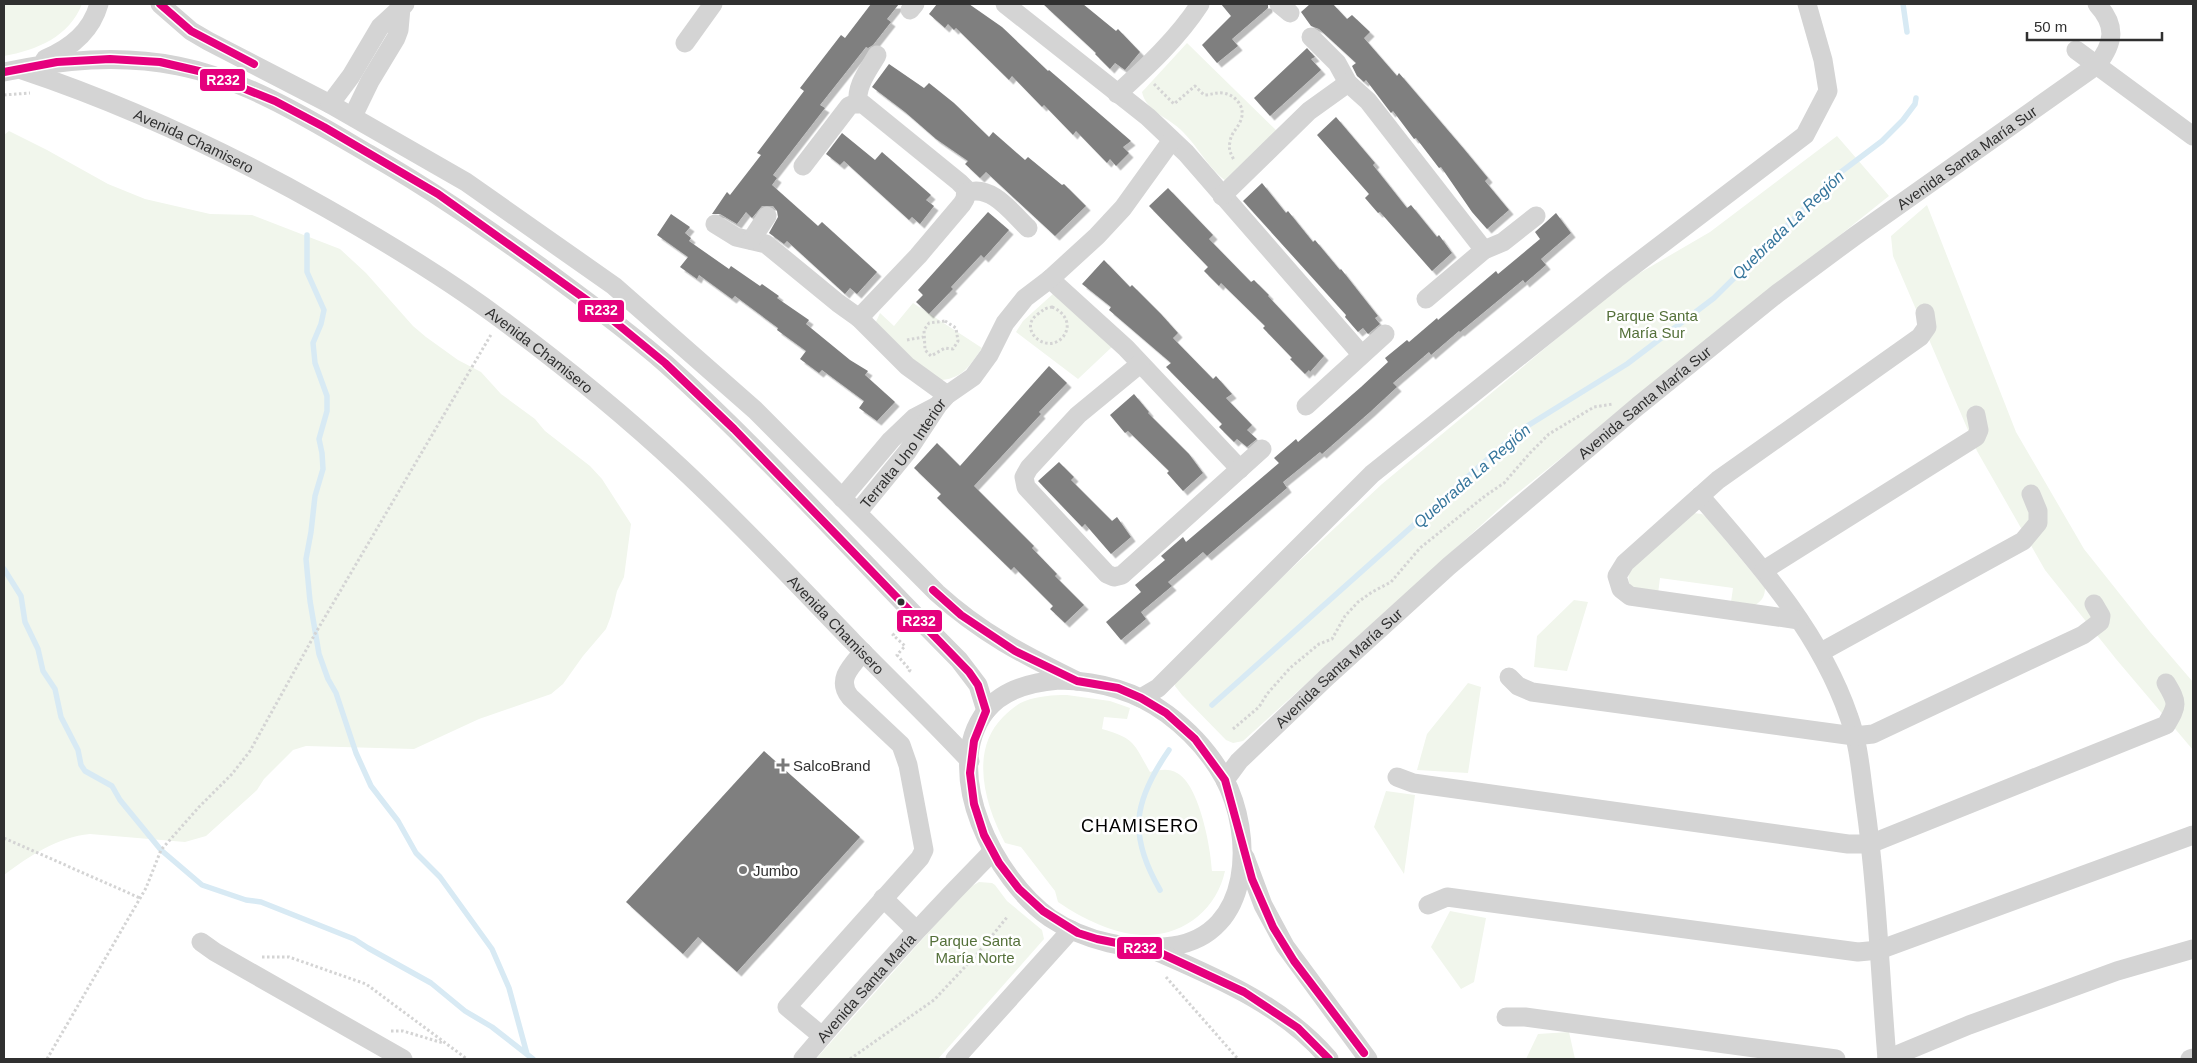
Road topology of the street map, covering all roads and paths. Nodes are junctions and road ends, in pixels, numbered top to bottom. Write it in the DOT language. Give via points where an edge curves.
graph roads {
  1 [pos="99,4"];
  2 [pos="160,4"];
  3 [pos="713,4"];
  4 [pos="1005,4"];
  5 [pos="1200,4"];
  6 [pos="1807,4"];
  7 [pos="2097,4"];
  8 [pos="403,6"];
  9 [pos="1311,37"];
  10 [pos="685,43"];
  11 [pos="2076,50"];
  12 [pos="877,55"];
  13 [pos="2097,65"];
  14 [pos="11,70"];
  15 [pos="1142,72"];
  16 [pos="1348,83"];
  17 [pos="34,93"];
  18 [pos="1117,94"];
  19 [pos="4,95"];
  20 [pos="858,103"];
  21 [pos="330,104"];
  22 [pos="353,116"];
  23 [pos="2193,136"];
  24 [pos="1172,140"];
  25 [pos="803,166"];
  26 [pos="1246,171"];
  27 [pos="966,193"];
  28 [pos="1222,196"];
  29 [pos="767,216"];
  30 [pos="1536,216"];
  31 [pos="715,224"];
  32 [pos="1028,228"];
  33 [pos="751,240"];
  34 [pos="1484,250"];
  35 [pos="1050,279"];
  36 [pos="1426,298"];
  37 [pos="1042,311"];
  38 [pos="1925,313"];
  39 [pos="859,318"];
  40 [pos="1384,334"];
  41 [pos="484,345"];
  42 [pos="953,349"];
  43 [pos="1361,354"];
  44 [pos="1140,364"];
  45 [pos="942,400"];
  46 [pos="1306,406"];
  47 [pos="1638,406"];
  48 [pos="1976,415"];
  49 [pos="1262,450"];
  50 [pos="1240,468"];
  51 [pos="2031,494"];
  52 [pos="1700,496"];
  53 [pos="842,498"];
  54 [pos="858,512"];
  55 [pos="1764,570"];
  56 [pos="2094,604"];
  57 [pos="914,614"];
  58 [pos="1800,620"];
  59 [pos="863,652"];
  60 [pos="1820,652"];
  61 [pos="904,677"];
  62 [pos="1509,677"];
  63 [pos="1077,680"];
  64 [pos="2166,683"];
  65 [pos="1141,698"];
  66 [pos="986,711"];
  67 [pos="1233,729"];
  68 [pos="1854,736"];
  69 [pos="970,761"];
  70 [pos="1397,777"];
  71 [pos="1225,780"];
  72 [pos="2193,835"];
  73 [pos="4,838"];
  74 [pos="1870,844"];
  75 [pos="1244,851"];
  76 [pos="992,852"];
  77 [pos="140,898"];
  78 [pos="883,898"];
  79 [pos="1428,905"];
  80 [pos="1008,916"];
  81 [pos="916,930"];
  82 [pos="1071,930"];
  83 [pos="201,942"];
  84 [pos="1148,948"];
  85 [pos="2193,949"];
  86 [pos="1879,950"];
  87 [pos="261,957"];
  88 [pos="1166,977"];
  89 [pos="1506,1017"];
  90 [pos="822,1036"];
  91 [pos="47,1059"];
  92 [pos="404,1059"];
  93 [pos="467,1059"];
  94 [pos="802,1059"];
  95 [pos="850,1059"];
  96 [pos="954,1059"];
  97 [pos="1238,1059"];
  98 [pos="1329,1059"];
  99 [pos="1368,1059"];
  100 [pos="1836,1059"];
  101 [pos="1887,1059"];
  1 -- 14 [label="street" via="93,20 72,46"];
  2 -- 21 [label="street" via="208,41"];
  3 -- 10 [label="street"];
  4 -- 18 [label="street"];
  5 -- 15 [label="street" via="1190,21"];
  6 -- 65 [label="street" via="1828,91 1805,135 1616,279 1372,474 1158,688"];
  7 -- 13 [label="street" via="2106,15 2111,30 2107,52"];
  8 -- 21 [label="street" via="380,27 352,76"];
  8 -- 22 [label="street" via="396,38"];
  9 -- 16 [label="street" via="1337,63"];
  11 -- 13 [label="street"];
  12 -- 20 [label="street" via="859,86"];
  13 -- 23 [label="street"];
  13 -- 47 [label="street, Avenida Santa María Sur" via="1839,248"];
  14 -- 57 [label="street" via="57,62 118,59 160,62 203,72 274,101 423,185 598,308 665,363 734,429"];
  14 -- 59 [label="street, Avenida Chamisero" via="134,113 245,165 352,223 455,287 501,319 634,426 730,516"];
  15 -- 18 [label="street"];
  15 -- 26 [label="path" via="1174,104 1195,86 1204,95 1215,92 1232,95 1242,112 1229,150"];
  16 -- 26 [label="street" via="1309,111"];
  16 -- 34 [label="street" via="1368,101"];
  17 -- 19 [label="path"];
  18 -- 24 [label="street"];
  20 -- 25 [label="street" via="844,112"];
  20 -- 27 [label="street" via="867,106 959,182"];
  21 -- 22 [label="street"];
  22 -- 53 [label="street" via="466,182 614,286 755,410"];
  24 -- 28 [label="street"];
  24 -- 35 [label="street" via="1123,208"];
  26 -- 28 [label="street"];
  27 -- 32 [label="street" via="979,191 992,195"];
  27 -- 39 [label="street" via="962,204 918,256"];
  28 -- 43 [label="street"];
  29 -- 33 [label="street"];
  30 -- 34 [label="street" via="1503,242"];
  31 -- 33 [label="street" via="736,237"];
  33 -- 39 [label="street" via="766,244"];
  34 -- 36 [label="street"];
  35 -- 44 [label="street"];
  35 -- 45 [label="street" via="1020,304 973,377"];
  37 -- 37 [label="path" via="1052,307 1065,318 1067,329 1055,343 1038,340 1031,330 1032,318"];
  38 -- 52 [label="street" via="1927,327 1920,337"];
  39 -- 45 [label="street"];
  40 -- 43 [label="street"];
  41 -- 77 [label="path" via="250,751 161,850"];
  42 -- 42 [label="path" via="945,348 931,356 925,350 924,330 929,323 945,321 956,328 958,341"];
  43 -- 46 [label="street"];
  44 -- 50 [label="street"];
  44 -- 50 [label="street" via="1078,416 1029,468 1024,478 1026,487 1107,574 1114,577 1122,575"];
  45 -- 53 [label="street, Terralta Uno Interior" via="914,418"];
  45 -- 54 [label="street, Terralta Uno Interior" via="907,452"];
  47 -- 67 [label="path" via="1607,403 1594,406 1549,434 1504,484 1420,548 1390,582 1358,602 1332,638 1319,644 1290,668 1259,707"];
  47 -- 71 [label="street, Avenida Santa María Sur" via="1449,566 1239,761"];
  48 -- 55 [label="street" via="1979,430 1976,437"];
  49 -- 50 [label="street"];
  51 -- 60 [label="street" via="2038,511 2038,522 2023,541"];
  52 -- 55 [label="street"];
  52 -- 58 [label="street" via="1623,565 1618,576 1621,589 1633,597"];
  53 -- 54 [label="street"];
  54 -- 63 [label="street" via="962,615 1015,651"];
  55 -- 58 [label="street"];
  56 -- 68 [label="street" via="2101,616 2100,622 2083,635 1873,734"];
  57 -- 61 [label="path" via="894,635 905,646 897,655 910,670"];
  57 -- 66 [label="street" via="969,672 978,685"];
  58 -- 60 [label="street"];
  59 -- 69 [label="street, Avenida Chamisero"];
  59 -- 78 [label="street" via="846,672 845,688 850,697 901,745 908,765 924,850"];
  60 -- 68 [label="street" via="1844,702"];
  62 -- 68 [label="street" via="1518,686 1532,692"];
  63 -- 65 [label="street" via="1118,688"];
  63 -- 66 [label="street" via="1026,685 1005,695"];
  64 -- 74 [label="street" via="2176,699 2176,708 2166,725"];
  65 -- 71 [label="street" via="1185,729"];
  66 -- 69 [label="street" via="976,732"];
  68 -- 74 [label="street"];
  69 -- 76 [label="street" via="976,813"];
  70 -- 74 [label="street" via="1413,783 1848,844"];
  71 -- 75 [label="street"];
  72 -- 86 [label="street"];
  73 -- 77 [label="path"];
  74 -- 86 [label="street"];
  75 -- 84 [label="street" via="1237,890 1231,905 1215,927 1191,942"];
  75 -- 99 [label="street" via="1263,905 1285,946"];
  76 -- 81 [label="street, Avenida Santa María"];
  76 -- 82 [label="street" via="1013,882 1032,901 1049,917"];
  77 -- 91 [label="path"];
  78 -- 81 [label="street"];
  78 -- 90 [label="street" via="787,1007"];
  79 -- 86 [label="street" via="1447,897 1858,952"];
  80 -- 95 [label="path" via="934,1000"];
  81 -- 90 [label="street, Avenida Santa María"];
  82 -- 84 [label="street" via="1104,942"];
  82 -- 96 [label="street"];
  83 -- 92 [label="street"];
  84 -- 98 [label="street" via="1262,1002 1305,1034"];
  85 -- 101 [label="street" via="2108,974"];
  86 -- 101 [label="street"];
  87 -- 93 [label="path" via="289,957 366,984"];
  88 -- 97 [label="path"];
  89 -- 100 [label="street"];
  90 -- 94 [label="street, Avenida Santa María"];
}
